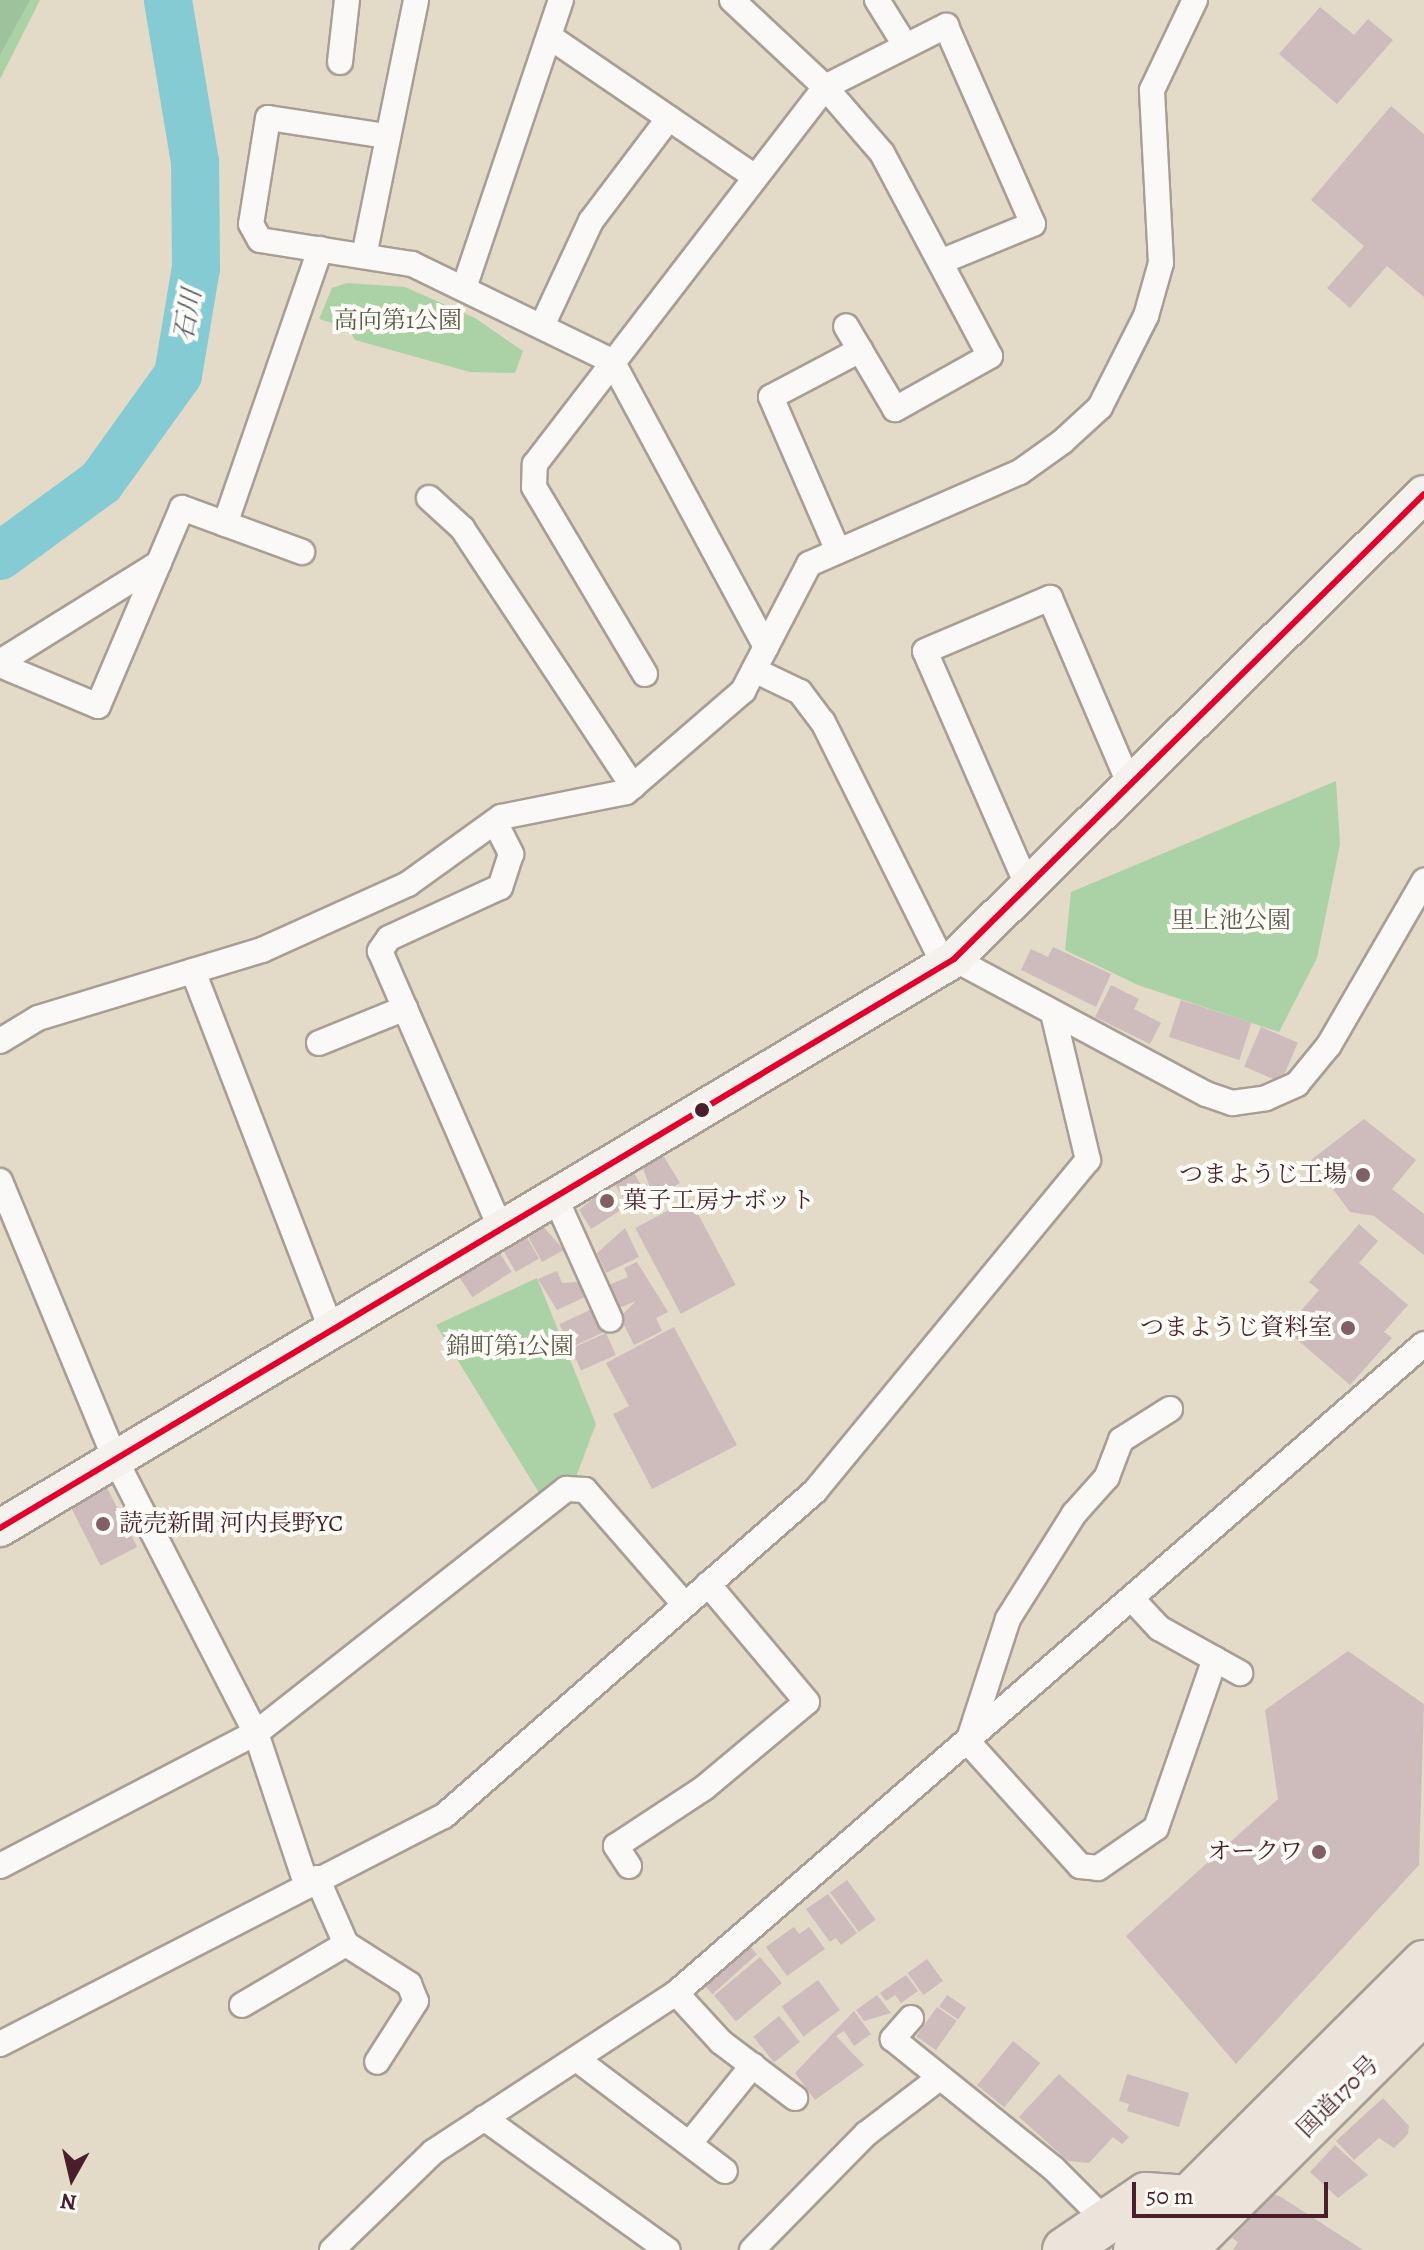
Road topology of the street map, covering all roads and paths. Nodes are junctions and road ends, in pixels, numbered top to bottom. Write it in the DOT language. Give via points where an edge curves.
graph roads {
  1 [pos="347,0"];
  2 [pos="416,0"];
  3 [pos="561,0"];
  4 [pos="732,0"];
  5 [pos="877,0"];
  6 [pos="1195,0"];
  7 [pos="550,37"];
  8 [pos="905,45"];
  9 [pos="340,62"];
  10 [pos="825,87"];
  11 [pos="669,118"];
  12 [pos="386,136"];
  13 [pos="752,175"];
  14 [pos="320,249"];
  15 [pos="364,256"];
  16 [pos="940,262"];
  17 [pos="464,288"];
  18 [pos="542,326"];
  19 [pos="846,326"];
  20 [pos="860,350"];
  21 [pos="612,361"];
  22 [pos="1424,494"];
  23 [pos="429,498"];
  24 [pos="225,524"];
  25 [pos="838,551"];
  26 [pos="302,552"];
  27 [pos="159,563"];
  28 [pos="766,647"];
  29 [pos="0,664"];
  30 [pos="754,670"];
  31 [pos="645,674"];
  32 [pos="633,786"];
  33 [pos="1131,788"];
  34 [pos="495,822"];
  35 [pos="1424,881"];
  36 [pos="1028,887"];
  37 [pos="949,962"];
  38 [pos="193,971"];
  39 [pos="405,1008"];
  40 [pos="1053,1013"];
  41 [pos="0,1041"];
  42 [pos="319,1043"];
  43 [pos="0,1181"];
  44 [pos="556,1199"];
  45 [pos="502,1231"];
  46 [pos="610,1319"];
  47 [pos="332,1331"];
  48 [pos="1424,1344"];
  49 [pos="1170,1409"];
  50 [pos="115,1459"];
  51 [pos="0,1528"];
  52 [pos="708,1584"];
  53 [pos="1132,1599"];
  54 [pos="685,1605"];
  55 [pos="1215,1659"];
  56 [pos="1240,1673"];
  57 [pos="256,1733"];
  58 [pos="968,1742"];
  59 [pos="0,1866"];
  60 [pos="629,1866"];
  61 [pos="312,1880"];
  62 [pos="346,1944"];
  63 [pos="1424,1963"];
  64 [pos="676,1993"];
  65 [pos="242,2005"];
  66 [pos="1424,2011"];
  67 [pos="911,2018"];
  68 [pos="0,2044"];
  69 [pos="578,2060"];
  70 [pos="377,2062"];
  71 [pos="753,2065"];
  72 [pos="938,2079"];
  73 [pos="795,2098"];
  74 [pos="484,2118"];
  75 [pos="690,2143"];
  76 [pos="725,2171"];
  77 [pos="1121,2236"];
  78 [pos="332,2250"];
  79 [pos="668,2250"];
  80 [pos="752,2250"];
  81 [pos="1065,2250"];
  82 [pos="1184,2250"];
  1 -- 9 [label="street"];
  2 -- 12 [label="street"];
  3 -- 7 [label="street"];
  4 -- 10 [label="street"];
  5 -- 8 [label="street"];
  6 -- 25 [label="street" via="1152,90 1161,263 1116,383 1090,416 1020,472"];
  7 -- 11 [label="street"];
  7 -- 17 [label="street"];
  8 -- 10 [label="street"];
  8 -- 16 [label="street" via="946,26 1033,224"];
  10 -- 13 [label="street"];
  10 -- 16 [label="street" via="882,153"];
  11 -- 13 [label="street"];
  11 -- 18 [label="street" via="591,221"];
  12 -- 14 [label="street" via="268,118 251,224 260,240"];
  12 -- 15 [label="street"];
  13 -- 21 [label="street"];
  14 -- 15 [label="street"];
  14 -- 24 [label="street"];
  15 -- 17 [label="street" via="412,264"];
  16 -- 20 [label="street" via="990,356 895,409"];
  17 -- 18 [label="street"];
  18 -- 21 [label="street"];
  19 -- 20 [label="street"];
  20 -- 25 [label="street" via="771,397"];
  21 -- 28 [label="street"];
  21 -- 31 [label="street" via="535,464 534,487"];
  22 -- 33 [label="main road"];
  23 -- 32 [label="street" via="462,528"];
  24 -- 26 [label="street"];
  24 -- 27 [label="street" via="182,508"];
  25 -- 28 [label="street" via="809,564"];
  27 -- 29 [label="street"];
  27 -- 29 [label="street" via="98,706"];
  28 -- 30 [label="street"];
  30 -- 32 [label="street" via="743,691"];
  30 -- 37 [label="street" via="800,692 823,722"];
  32 -- 34 [label="street" via="600,802"];
  33 -- 36 [label="main road"];
  33 -- 36 [label="street" via="1050,598 925,651"];
  34 -- 38 [label="street" via="408,884 262,950"];
  34 -- 39 [label="street" via="511,854 500,887 389,938 380,951"];
  35 -- 40 [label="street" via="1329,1045 1297,1084 1266,1098 1232,1103 1206,1094"];
  36 -- 37 [label="main road"];
  37 -- 40 [label="street"];
  37 -- 44 [label="main road"];
  38 -- 41 [label="street" via="38,1018"];
  38 -- 47 [label="street"];
  39 -- 42 [label="street"];
  39 -- 45 [label="street"];
  40 -- 52 [label="street" via="1088,1160 815,1491"];
  43 -- 50 [label="street"];
  44 -- 45 [label="main road"];
  44 -- 46 [label="street"];
  45 -- 47 [label="main road"];
  47 -- 50 [label="main road"];
  48 -- 53 [label="street"];
  49 -- 58 [label="street" via="1121,1440 1107,1477 1074,1514 1008,1619"];
  50 -- 51 [label="main road"];
  50 -- 57 [label="street"];
  52 -- 54 [label="street"];
  52 -- 60 [label="street" via="807,1702 704,1788 616,1846"];
  53 -- 55 [label="street" via="1159,1628"];
  53 -- 58 [label="street"];
  54 -- 57 [label="street" via="585,1490 566,1489"];
  54 -- 61 [label="street" via="444,1816"];
  55 -- 56 [label="street"];
  55 -- 58 [label="street" via="1156,1828 1098,1868 1080,1866"];
  57 -- 59 [label="street"];
  57 -- 61 [label="street"];
  58 -- 64 [label="street"];
  61 -- 62 [label="street"];
  61 -- 68 [label="street"];
  62 -- 65 [label="street"];
  62 -- 70 [label="street" via="409,1984 416,2001"];
  63 -- 77 [label="highway, 国道170号" via="1189,2198 1146,2195"];
  64 -- 69 [label="street"];
  64 -- 71 [label="street"];
  66 -- 82 [label="highway, 国道170号"];
  67 -- 72 [label="street" via="893,2039"];
  69 -- 74 [label="street"];
  69 -- 75 [label="street"];
  71 -- 73 [label="street"];
  71 -- 75 [label="street"];
  72 -- 77 [label="street" via="1053,2168"];
  72 -- 80 [label="street" via="866,2134"];
  74 -- 78 [label="street" via="433,2152"];
  74 -- 79 [label="street"];
  75 -- 76 [label="street"];
  77 -- 81 [label="highway, 国道170号"];
}
